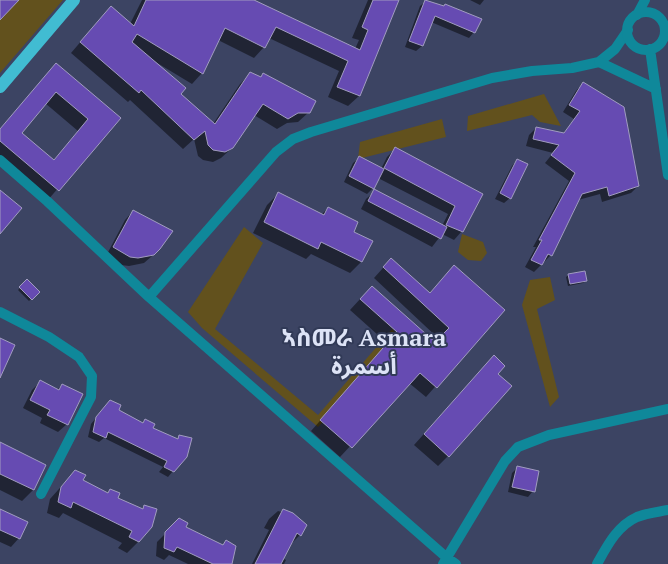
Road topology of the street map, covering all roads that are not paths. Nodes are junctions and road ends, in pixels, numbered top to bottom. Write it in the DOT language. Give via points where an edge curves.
graph roads {
  1 [pos="74,0"];
  2 [pos="645,0"];
  3 [pos="637,15"];
  4 [pos="628,30"];
  5 [pos="666,33"];
  6 [pos="650,49"];
  7 [pos="599,62"];
  8 [pos="0,87"];
  9 [pos="656,89"];
  10 [pos="0,160"];
  11 [pos="667,164"];
  12 [pos="668,175"];
  13 [pos="149,297"];
  14 [pos="0,312"];
  15 [pos="668,409"];
  16 [pos="41,494"];
  17 [pos="668,510"];
  18 [pos="444,561"];
  19 [pos="456,564"];
  20 [pos="597,564"];
  1 -- 8 [label="main road"];
  2 -- 3 [label="street"];
  3 -- 4 [label="street"];
  3 -- 5 [label="street" via="643,12 655,14 664,24"];
  4 -- 6 [label="street" via="634,45"];
  4 -- 7 [label="street" via="615,49"];
  5 -- 6 [label="street" via="659,45"];
  6 -- 9 [label="street"];
  7 -- 9 [label="street"];
  7 -- 13 [label="street" via="492,78 293,139 276,152"];
  9 -- 11 [label="street"];
  10 -- 13 [label="street"];
  11 -- 12 [label="street"];
  13 -- 18 [label="street"];
  14 -- 16 [label="street" via="80,357 92,376 91,397"];
  15 -- 18 [label="street" via="549,435 518,447 505,462"];
  17 -- 20 [label="street" via="637,517 621,527"];
  18 -- 19 [label="street"];
}
